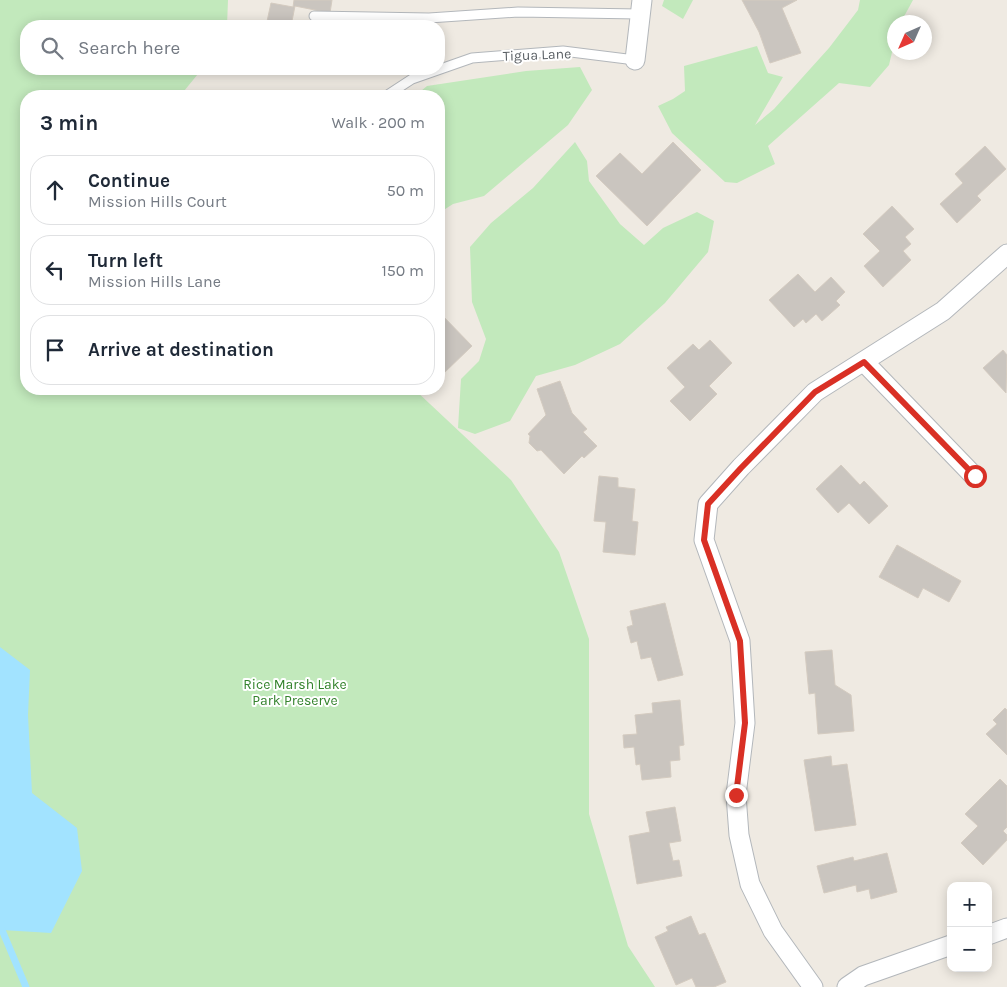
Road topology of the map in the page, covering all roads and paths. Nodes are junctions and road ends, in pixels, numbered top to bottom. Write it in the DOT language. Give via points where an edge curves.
graph roads {
  1 [pos="641,7"];
  2 [pos="314,16"];
  3 [pos="635,60"];
  4 [pos="445,68"];
  5 [pos="426,75"];
  6 [pos="396,90"];
  7 [pos="1007,254"];
  8 [pos="864,362"];
  9 [pos="975,476"];
  10 [pos="1007,928"];
  11 [pos="992,934"];
  12 [pos="947,946"];
  13 [pos="814,987"];
  14 [pos="846,987"];
  1 -- 2 [label="lane" via="429,18"];
  1 -- 3 [label="street, Tigua Lane"];
  3 -- 4 [label="lane, Tigua Lane" via="563,52 472,58"];
  5 -- 6 [label="lane, Tigua Lane"];
  7 -- 8 [label="street" via="943,311"];
  8 -- 9 [label="street"];
  8 -- 13 [label="street" via="815,392 714,497 708,504 704,540 740,641 745,723 736,795 739,836 750,884 773,931"];
  10 -- 11 [label="street"];
  12 -- 14 [label="street" via="863,976"];
}
